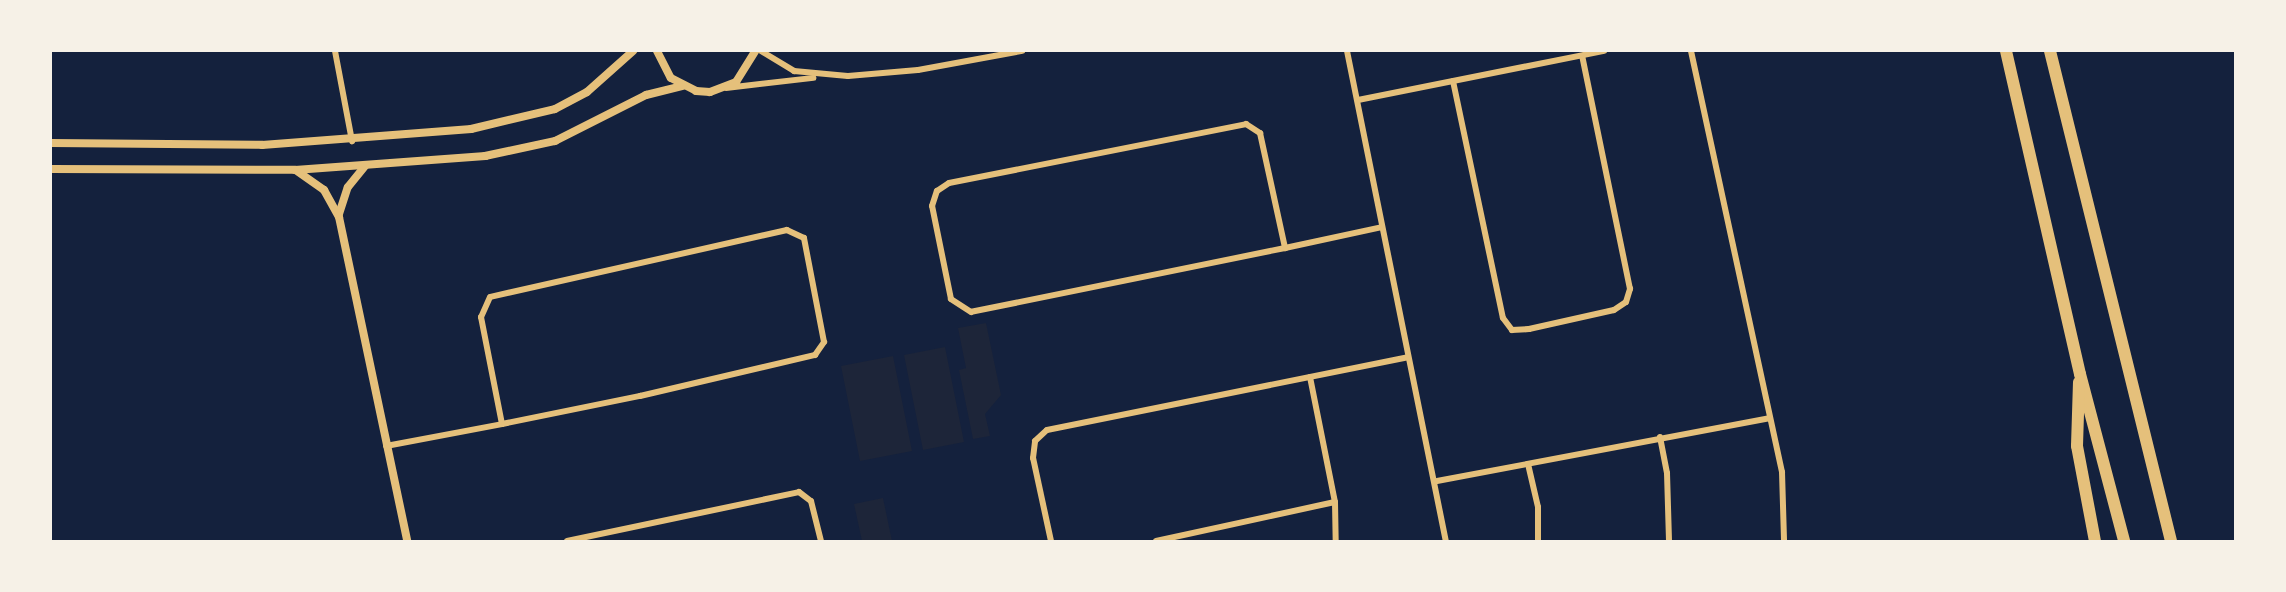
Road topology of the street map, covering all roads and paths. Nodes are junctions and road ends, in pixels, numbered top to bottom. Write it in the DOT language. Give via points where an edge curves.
graph roads {
  1 [pos="335,51"];
  2 [pos="633,51"];
  3 [pos="657,51"];
  4 [pos="755,51"];
  5 [pos="761,51"];
  6 [pos="1022,51"];
  7 [pos="1347,51"];
  8 [pos="1604,51"];
  9 [pos="1691,51"];
  10 [pos="2006,51"];
  11 [pos="2050,51"];
  12 [pos="1582,56"];
  13 [pos="825,76"];
  14 [pos="1453,81"];
  15 [pos="683,86"];
  16 [pos="724,89"];
  17 [pos="1358,100"];
  18 [pos="352,141"];
  19 [pos="51,143"];
  20 [pos="366,165"];
  21 [pos="51,169"];
  22 [pos="295,170"];
  23 [pos="339,217"];
  24 [pos="1382,227"];
  25 [pos="1285,248"];
  26 [pos="1408,358"];
  27 [pos="2080,374"];
  28 [pos="1310,377"];
  29 [pos="1769,418"];
  30 [pos="502,424"];
  31 [pos="1660,437"];
  32 [pos="386,446"];
  33 [pos="1528,464"];
  34 [pos="1437,481"];
  35 [pos="1335,502"];
  36 [pos="407,541"];
  37 [pos="567,541"];
  38 [pos="821,541"];
  39 [pos="1051,541"];
  40 [pos="1156,541"];
  41 [pos="1336,541"];
  42 [pos="1446,541"];
  43 [pos="1538,541"];
  44 [pos="1669,541"];
  45 [pos="1784,541"];
  46 [pos="2095,541"];
  47 [pos="2124,541"];
  48 [pos="2171,541"];
  1 -- 18 [label="street"];
  2 -- 18 [label="street" via="587,92 536,116 471,129"];
  3 -- 15 [label="street" via="662,66"];
  4 -- 16 [label="street" via="746,72"];
  5 -- 13 [label="street" via="794,71"];
  6 -- 13 [label="street" via="894,73"];
  7 -- 17 [label="street"];
  8 -- 12 [label="street"];
  9 -- 29 [label="street"];
  10 -- 27 [label="highway"];
  11 -- 48 [label="highway"];
  12 -- 14 [label="street"];
  12 -- 14 [label="street" via="1630,289 1626,302 1614,310 1529,329 1512,330 1503,318"];
  13 -- 16 [label="street"];
  14 -- 17 [label="street"];
  15 -- 16 [label="street" via="696,91"];
  15 -- 20 [label="street" via="646,95 580,131 530,148"];
  17 -- 24 [label="street"];
  18 -- 19 [label="street" via="185,146"];
  20 -- 22 [label="street"];
  20 -- 23 [label="street" via="348,187"];
  21 -- 22 [label="street"];
  22 -- 23 [label="street" via="324,190"];
  23 -- 32 [label="street"];
  24 -- 25 [label="street"];
  24 -- 26 [label="street"];
  25 -- 25 [label="street" via="1260,132 1246,124 949,183 937,191 932,206 951,299 971,312"];
  26 -- 28 [label="street"];
  26 -- 34 [label="street"];
  27 -- 46 [label="highway" via="2077,446"];
  27 -- 47 [label="highway"];
  28 -- 35 [label="street"];
  28 -- 39 [label="street" via="1047,430 1035,442 1033,458"];
  29 -- 31 [label="street"];
  29 -- 45 [label="street" via="1782,472"];
  30 -- 30 [label="street" via="482,323 483,306 490,297 787,230 804,237 824,342 814,355"];
  30 -- 32 [label="street"];
  31 -- 33 [label="street"];
  31 -- 44 [label="street" via="1667,473"];
  32 -- 36 [label="street"];
  33 -- 34 [label="street"];
  33 -- 43 [label="street" via="1538,507"];
  34 -- 42 [label="street"];
  35 -- 40 [label="street"];
  35 -- 41 [label="street"];
  37 -- 38 [label="street" via="799,492 811,500"];
}
